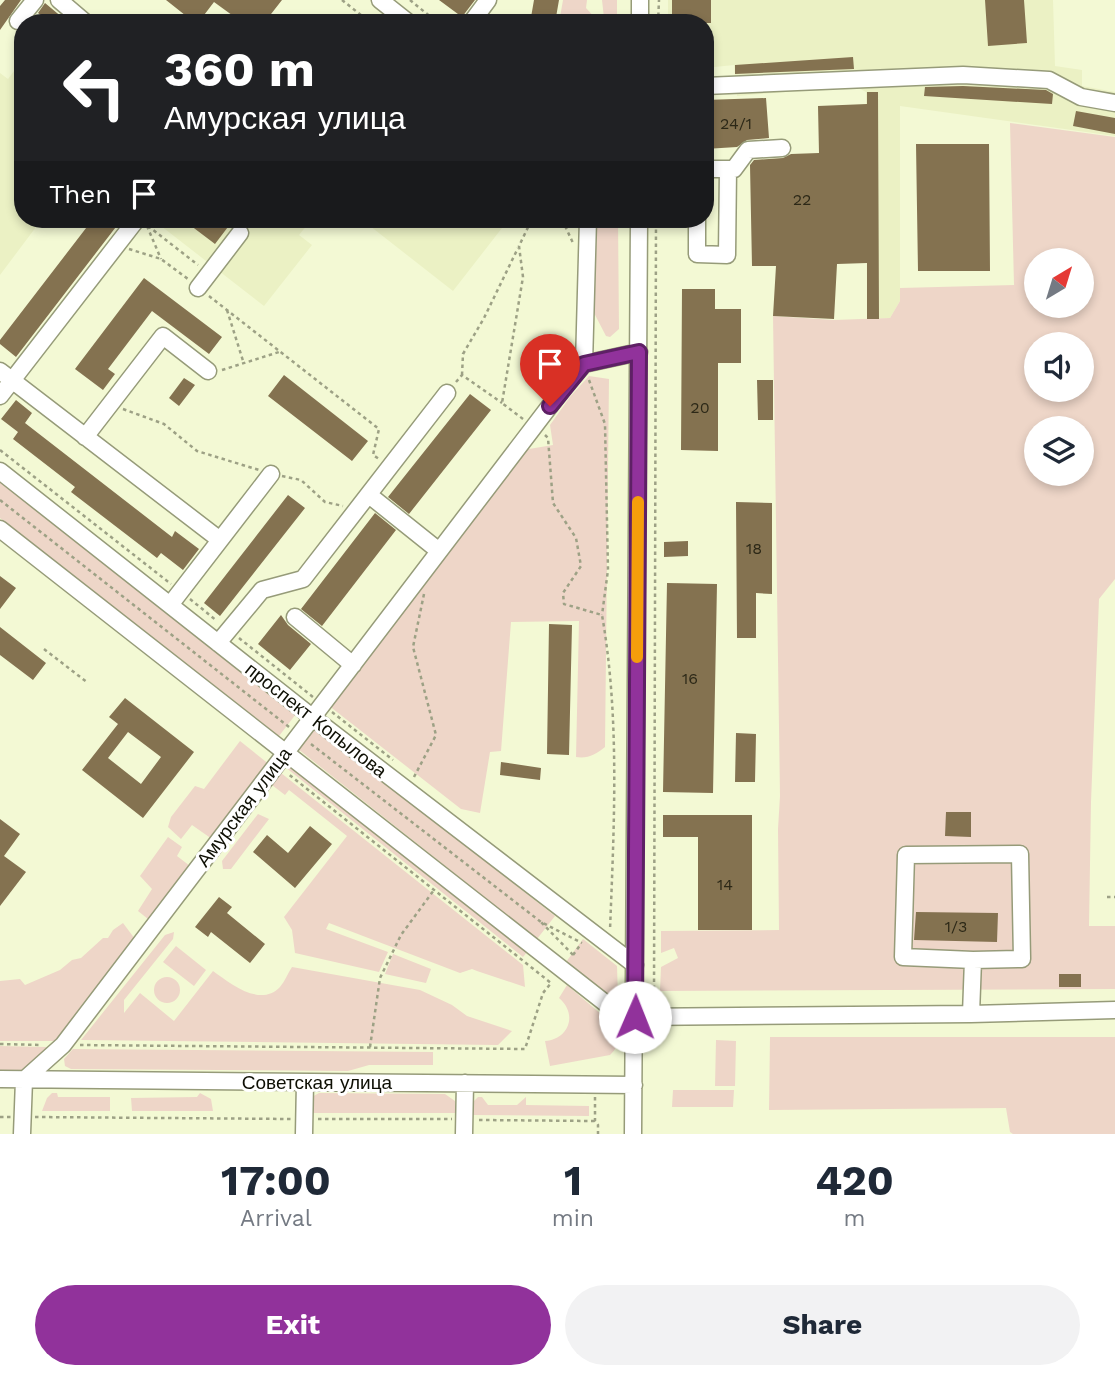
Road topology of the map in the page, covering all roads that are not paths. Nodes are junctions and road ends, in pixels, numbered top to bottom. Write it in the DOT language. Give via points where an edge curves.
graph roads {
  1 [pos="35,0"];
  2 [pos="58,0"];
  3 [pos="380,0"];
  4 [pos="24,14"];
  5 [pos="75,14"];
  6 [pos="398,14"];
  7 [pos="714,86"];
  8 [pos="1115,103"];
  9 [pos="782,148"];
  10 [pos="714,169"];
  11 [pos="728,169"];
  12 [pos="130,228"];
  13 [pos="588,228"];
  14 [pos="639,228"];
  15 [pos="697,228"];
  16 [pos="240,233"];
  17 [pos="198,288"];
  18 [pos="639,352"];
  19 [pos="584,364"];
  20 [pos="208,371"];
  21 [pos="6,376"];
  22 [pos="447,393"];
  23 [pos="0,396"];
  24 [pos="85,437"];
  25 [pos="0,471"];
  26 [pos="271,474"];
  27 [pos="369,495"];
  28 [pos="0,529"];
  29 [pos="220,540"];
  30 [pos="439,551"];
  31 [pos="175,598"];
  32 [pos="295,617"];
  33 [pos="224,636"];
  34 [pos="353,665"];
  35 [pos="317,711"];
  36 [pos="281,758"];
  37 [pos="973,960"];
  38 [pos="640,961"];
  39 [pos="1115,1010"];
  40 [pos="971,1014"];
  41 [pos="635,1017"];
  42 [pos="0,1079"];
  43 [pos="24,1080"];
  44 [pos="305,1082"];
  45 [pos="465,1083"];
  46 [pos="634,1085"];
  47 [pos="22,1134"];
  48 [pos="304,1134"];
  49 [pos="464,1134"];
  50 [pos="633,1134"];
  1 -- 4 [label="street"];
  2 -- 5 [label="street"];
  3 -- 6 [label="street"];
  7 -- 8 [label="street" via="963,75 1049,80 1081,97"];
  9 -- 11 [label="street" via="748,150 734,169"];
  10 -- 11 [label="street"];
  11 -- 15 [label="street" via="727,255 697,254"];
  12 -- 21 [label="street"];
  13 -- 19 [label="street"];
  14 -- 18 [label="street"];
  16 -- 17 [label="street"];
  18 -- 19 [label="street"];
  18 -- 38 [label="street"];
  19 -- 30 [label="street, Амурская улица"];
  20 -- 24 [label="street" via="163,336"];
  21 -- 23 [label="street"];
  21 -- 24 [label="street"];
  22 -- 27 [label="street"];
  24 -- 29 [label="street"];
  25 -- 31 [label="street, проспект Копылова"];
  26 -- 29 [label="street"];
  27 -- 30 [label="street"];
  27 -- 33 [label="street" via="303,579 262,590"];
  28 -- 36 [label="street"];
  29 -- 31 [label="street"];
  30 -- 34 [label="street, Амурская улица"];
  31 -- 33 [label="street, проспект Копылова"];
  32 -- 34 [label="street"];
  33 -- 35 [label="street, проспект Копылова"];
  34 -- 35 [label="street, Амурская улица"];
  35 -- 36 [label="street, Амурская улица"];
  35 -- 38 [label="street, проспект Копылова"];
  36 -- 41 [label="street" via="609,1006"];
  36 -- 43 [label="street, Амурская улица" via="63,1045"];
  37 -- 37 [label="street" via="1022,959 1020,854 906,855 903,957"];
  37 -- 40 [label="street"];
  38 -- 41 [label="street"];
  39 -- 40 [label="street"];
  40 -- 41 [label="street"];
  41 -- 46 [label="street"];
  42 -- 43 [label="street, Советская улица"];
  43 -- 44 [label="street, Советская улица"];
  43 -- 47 [label="street"];
  44 -- 45 [label="street, Советская улица"];
  44 -- 48 [label="street"];
  45 -- 46 [label="street, Советская улица"];
  45 -- 49 [label="street"];
  46 -- 50 [label="street"];
}
